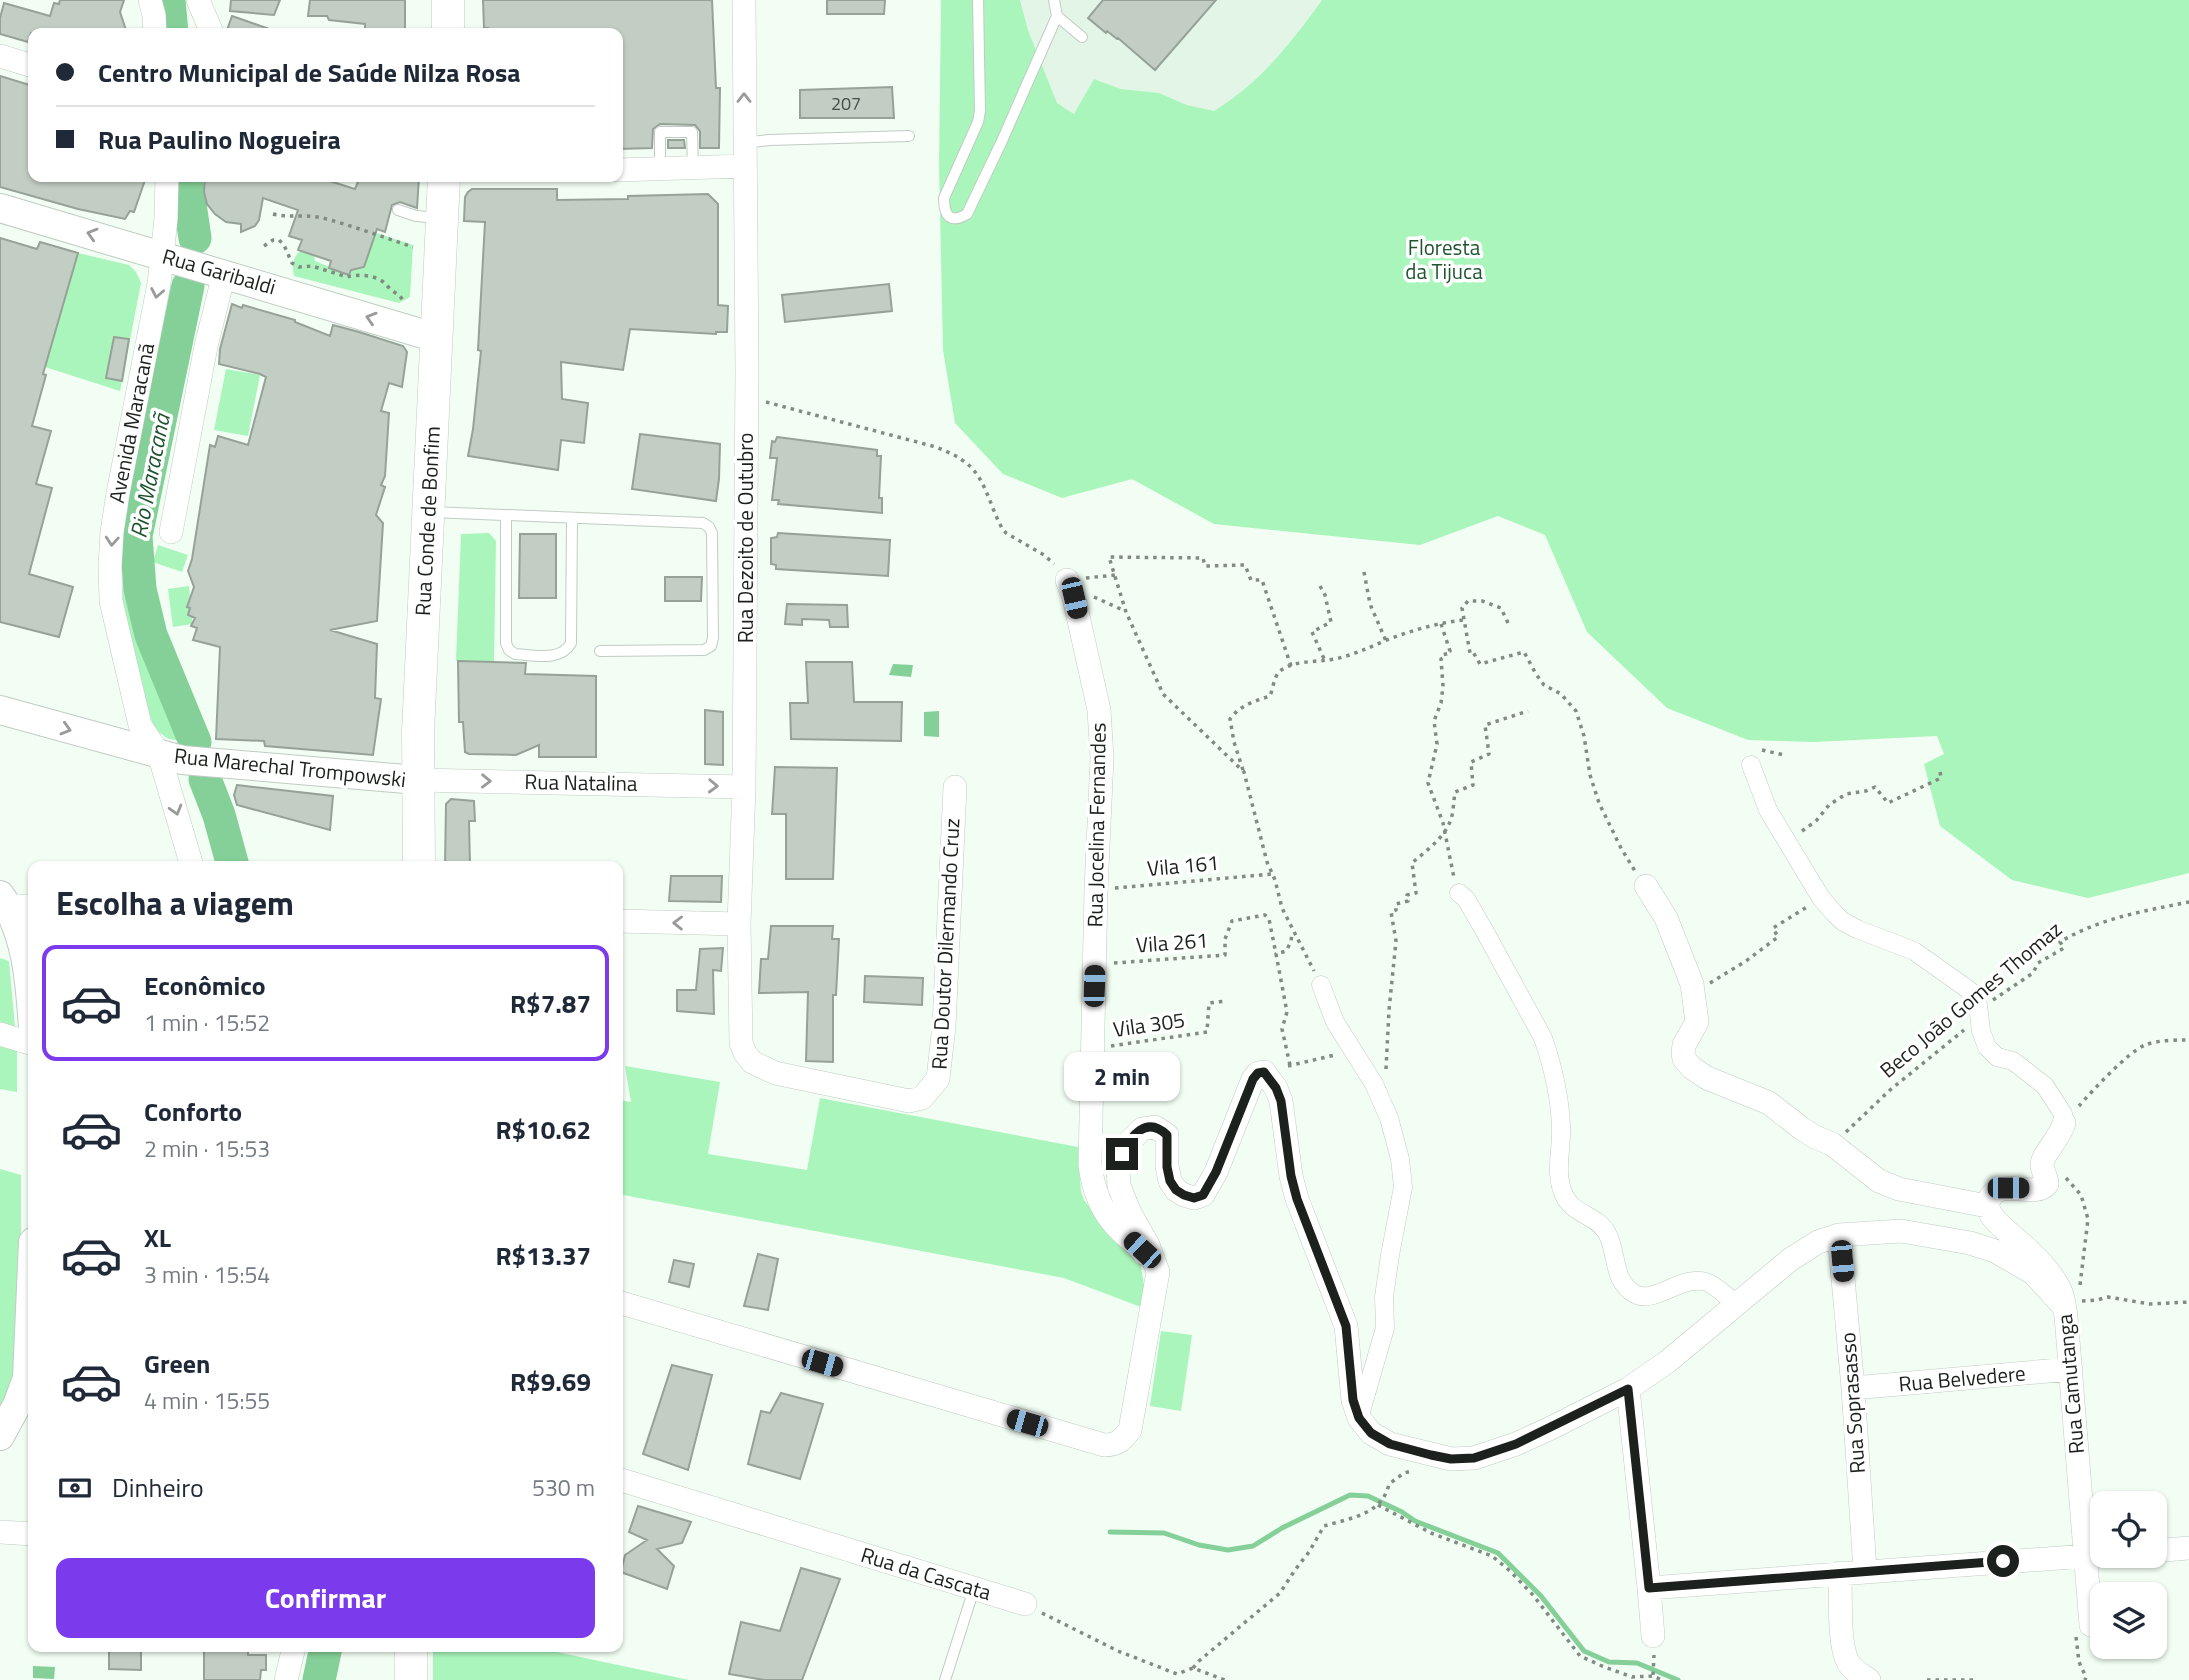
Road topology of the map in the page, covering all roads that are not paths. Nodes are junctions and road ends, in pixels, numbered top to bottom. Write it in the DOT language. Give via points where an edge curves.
graph roads {
  1 [pos="150,0"];
  2 [pos="198,0"];
  3 [pos="448,0"];
  4 [pos="744,0"];
  5 [pos="978,0"];
  6 [pos="1054,0"];
  7 [pos="1057,16"];
  8 [pos="155,28"];
  9 [pos="209,28"];
  10 [pos="448,28"];
  11 [pos="1082,37"];
  12 [pos="0,56"];
  13 [pos="28,64"];
  14 [pos="909,136"];
  15 [pos="744,143"];
  16 [pos="744,166"];
  17 [pos="693,168"];
  18 [pos="660,169"];
  19 [pos="623,170"];
  20 [pos="167,182"];
  21 [pos="444,182"];
  22 [pos="0,208"];
  23 [pos="398,210"];
  24 [pos="442,219"];
  25 [pos="193,265"];
  26 [pos="437,338"];
  27 [pos="428,512"];
  28 [pos="506,516"];
  29 [pos="572,518"];
  30 [pos="171,532"];
  31 [pos="1071,589"];
  32 [pos="600,651"];
  33 [pos="0,710"];
  34 [pos="171,757"];
  35 [pos="1751,765"];
  36 [pos="418,780"];
  37 [pos="744,787"];
  38 [pos="955,787"];
  39 [pos="191,861"];
  40 [pos="419,861"];
  41 [pos="1646,886"];
  42 [pos="1460,893"];
  43 [pos="14,902"];
  44 [pos="623,921"];
  45 [pos="739,924"];
  46 [pos="28,978"];
  47 [pos="1321,985"];
  48 [pos="0,1034"];
  49 [pos="28,1042"];
  50 [pos="761,1067"];
  51 [pos="2064,1123"];
  52 [pos="1987,1206"];
  53 [pos="1839,1235"];
  54 [pos="1158,1272"];
  55 [pos="623,1303"];
  56 [pos="1737,1304"];
  57 [pos="2070,1308"];
  58 [pos="28,1355"];
  59 [pos="2071,1369"];
  60 [pos="1853,1388"];
  61 [pos="1628,1389"];
  62 [pos="1359,1418"];
  63 [pos="0,1436"];
  64 [pos="623,1481"];
  65 [pos="2090,1523"];
  66 [pos="0,1531"];
  67 [pos="28,1534"];
  68 [pos="2189,1548"];
  69 [pos="2167,1550"];
  70 [pos="2090,1555"];
  71 [pos="1865,1570"];
  72 [pos="1840,1573"];
  73 [pos="1649,1588"];
  74 [pos="974,1589"];
  75 [pos="1025,1604"];
  76 [pos="1653,1636"];
  77 [pos="292,1652"];
  78 [pos="411,1652"];
  79 [pos="286,1680"];
  80 [pos="411,1680"];
  81 [pos="945,1680"];
  82 [pos="1869,1680"];
  1 -- 8 [label="street"];
  2 -- 9 [label="street"];
  3 -- 10 [label="main road"];
  15 -- 4 [label="street, Rua Dezoito de Outubro, one-way"];
  5 -- 7 [label="lane" via="980,111 944,198 944,208 953,219 967,214 974,202"];
  6 -- 7 [label="lane"];
  7 -- 11 [label="lane"];
  12 -- 13 [label="street"];
  14 -- 15 [label="lane"];
  15 -- 16 [label="street, Rua Dezoito de Outubro"];
  16 -- 17 [label="street"];
  16 -- 37 [label="street, Rua Dezoito de Outubro"];
  17 -- 18 [label="street"];
  17 -- 18 [label="lane" via="692,132 660,132"];
  18 -- 19 [label="street"];
  20 -- 25 [label="street, Avenida Maracanã"];
  21 -- 24 [label="main road, Rua Conde de Bonfim"];
  25 -- 22 [label="street, Rua Garibaldi, one-way"];
  23 -- 24 [label="lane"];
  24 -- 26 [label="main road, Rua Conde de Bonfim"];
  26 -- 25 [label="street, Rua Garibaldi, one-way"];
  25 -- 30 [label="street, Avenida Maracanã" via="206,346"];
  25 -- 34 [label="street, Avenida Maracanã, one-way" via="159,284 118,493 110,566 113,611 140,726"];
  26 -- 27 [label="main road, Rua Conde de Bonfim"];
  27 -- 28 [label="lane"];
  27 -- 36 [label="main road, Rua Conde de Bonfim"];
  28 -- 29 [label="lane"];
  28 -- 29 [label="lane" via="506,643 515,654 560,656 571,643"];
  29 -- 32 [label="lane" via="703,523 712,533 711,646 704,650"];
  31 -- 54 [label="street, Rua Jocelina Fernandes" via="1099,710 1102,758 1090,1165 1099,1202"];
  33 -- 34 [label="street, Rua Marechal Trompowski, one-way"];
  34 -- 36 [label="street, Rua Marechal Trompowski"];
  34 -- 39 [label="street, Avenida Maracanã, one-way"];
  35 -- 51 [label="street" via="1768,810 1821,898 1842,921 1914,951 1969,990 1978,1005 1987,1047 2045,1086"];
  36 -- 37 [label="street, Rua Natalina, one-way"];
  36 -- 40 [label="main road, Rua Conde de Bonfim"];
  37 -- 45 [label="street, Rua Dezoito de Outubro"];
  38 -- 50 [label="street, Rua Doutor Dilermando Cruz" via="944,1026 938,1079 931,1090 909,1101"];
  41 -- 52 [label="street" via="1666,918 1693,993 1697,1022 1684,1045 1687,1063 1707,1078 1769,1103 1879,1181"];
  42 -- 56 [label="street" via="1543,1038 1558,1088 1559,1176 1565,1199 1603,1227 1619,1278 1634,1294 1654,1294 1688,1280 1707,1282"];
  43 -- 46 [label="street"];
  45 -- 44 [label="street, one-way"];
  45 -- 50 [label="street, Rua Dezoito de Outubro" via="741,1043 752,1062"];
  47 -- 62 [label="street" via="1335,1022 1374,1084 1389,1118 1403,1187 1384,1297 1385,1328"];
  48 -- 49 [label="street"];
  51 -- 52 [label="street" via="2044,1158 2044,1188 2008,1188 1988,1199"];
  52 -- 57 [label="street, Rua Camutanga" via="1994,1220 2049,1273"];
  53 -- 56 [label="street" via="1791,1259"];
  53 -- 57 [label="street" via="1901,1231 1970,1243 1995,1251 2033,1273"];
  53 -- 60 [label="street, Rua Soprasasso"];
  54 -- 55 [label="street" via="1130,1430 1114,1445"];
  54 -- 62 [label="street" via="1119,1186 1118,1170 1128,1143 1142,1129 1159,1128 1167,1135 1170,1181 1184,1195 1203,1195 1253,1079 1264,1072 1281,1101 1297,1199 1346,1326"];
  56 -- 61 [label="street"];
  57 -- 59 [label="street, Rua Camutanga"];
  58 -- 63 [label="street" via="27,1378"];
  59 -- 60 [label="street, Rua Belvedere"];
  59 -- 65 [label="street, Rua Camutanga"];
  60 -- 71 [label="street, Rua Soprasasso"];
  61 -- 62 [label="street" via="1516,1444 1474,1458 1451,1459 1390,1444 1371,1433"];
  61 -- 73 [label="street"];
  64 -- 74 [label="street, Rua da Cascata"];
  66 -- 67 [label="street"];
  68 -- 69 [label="street"];
  70 -- 71 [label="street"];
  71 -- 72 [label="street"];
  72 -- 73 [label="street"];
  72 -- 82 [label="street" via="1846,1659"];
  73 -- 76 [label="street"];
  74 -- 75 [label="street, Rua da Cascata"];
  74 -- 81 [label="lane"];
  77 -- 79 [label="street"];
  78 -- 80 [label="main road"];
}
